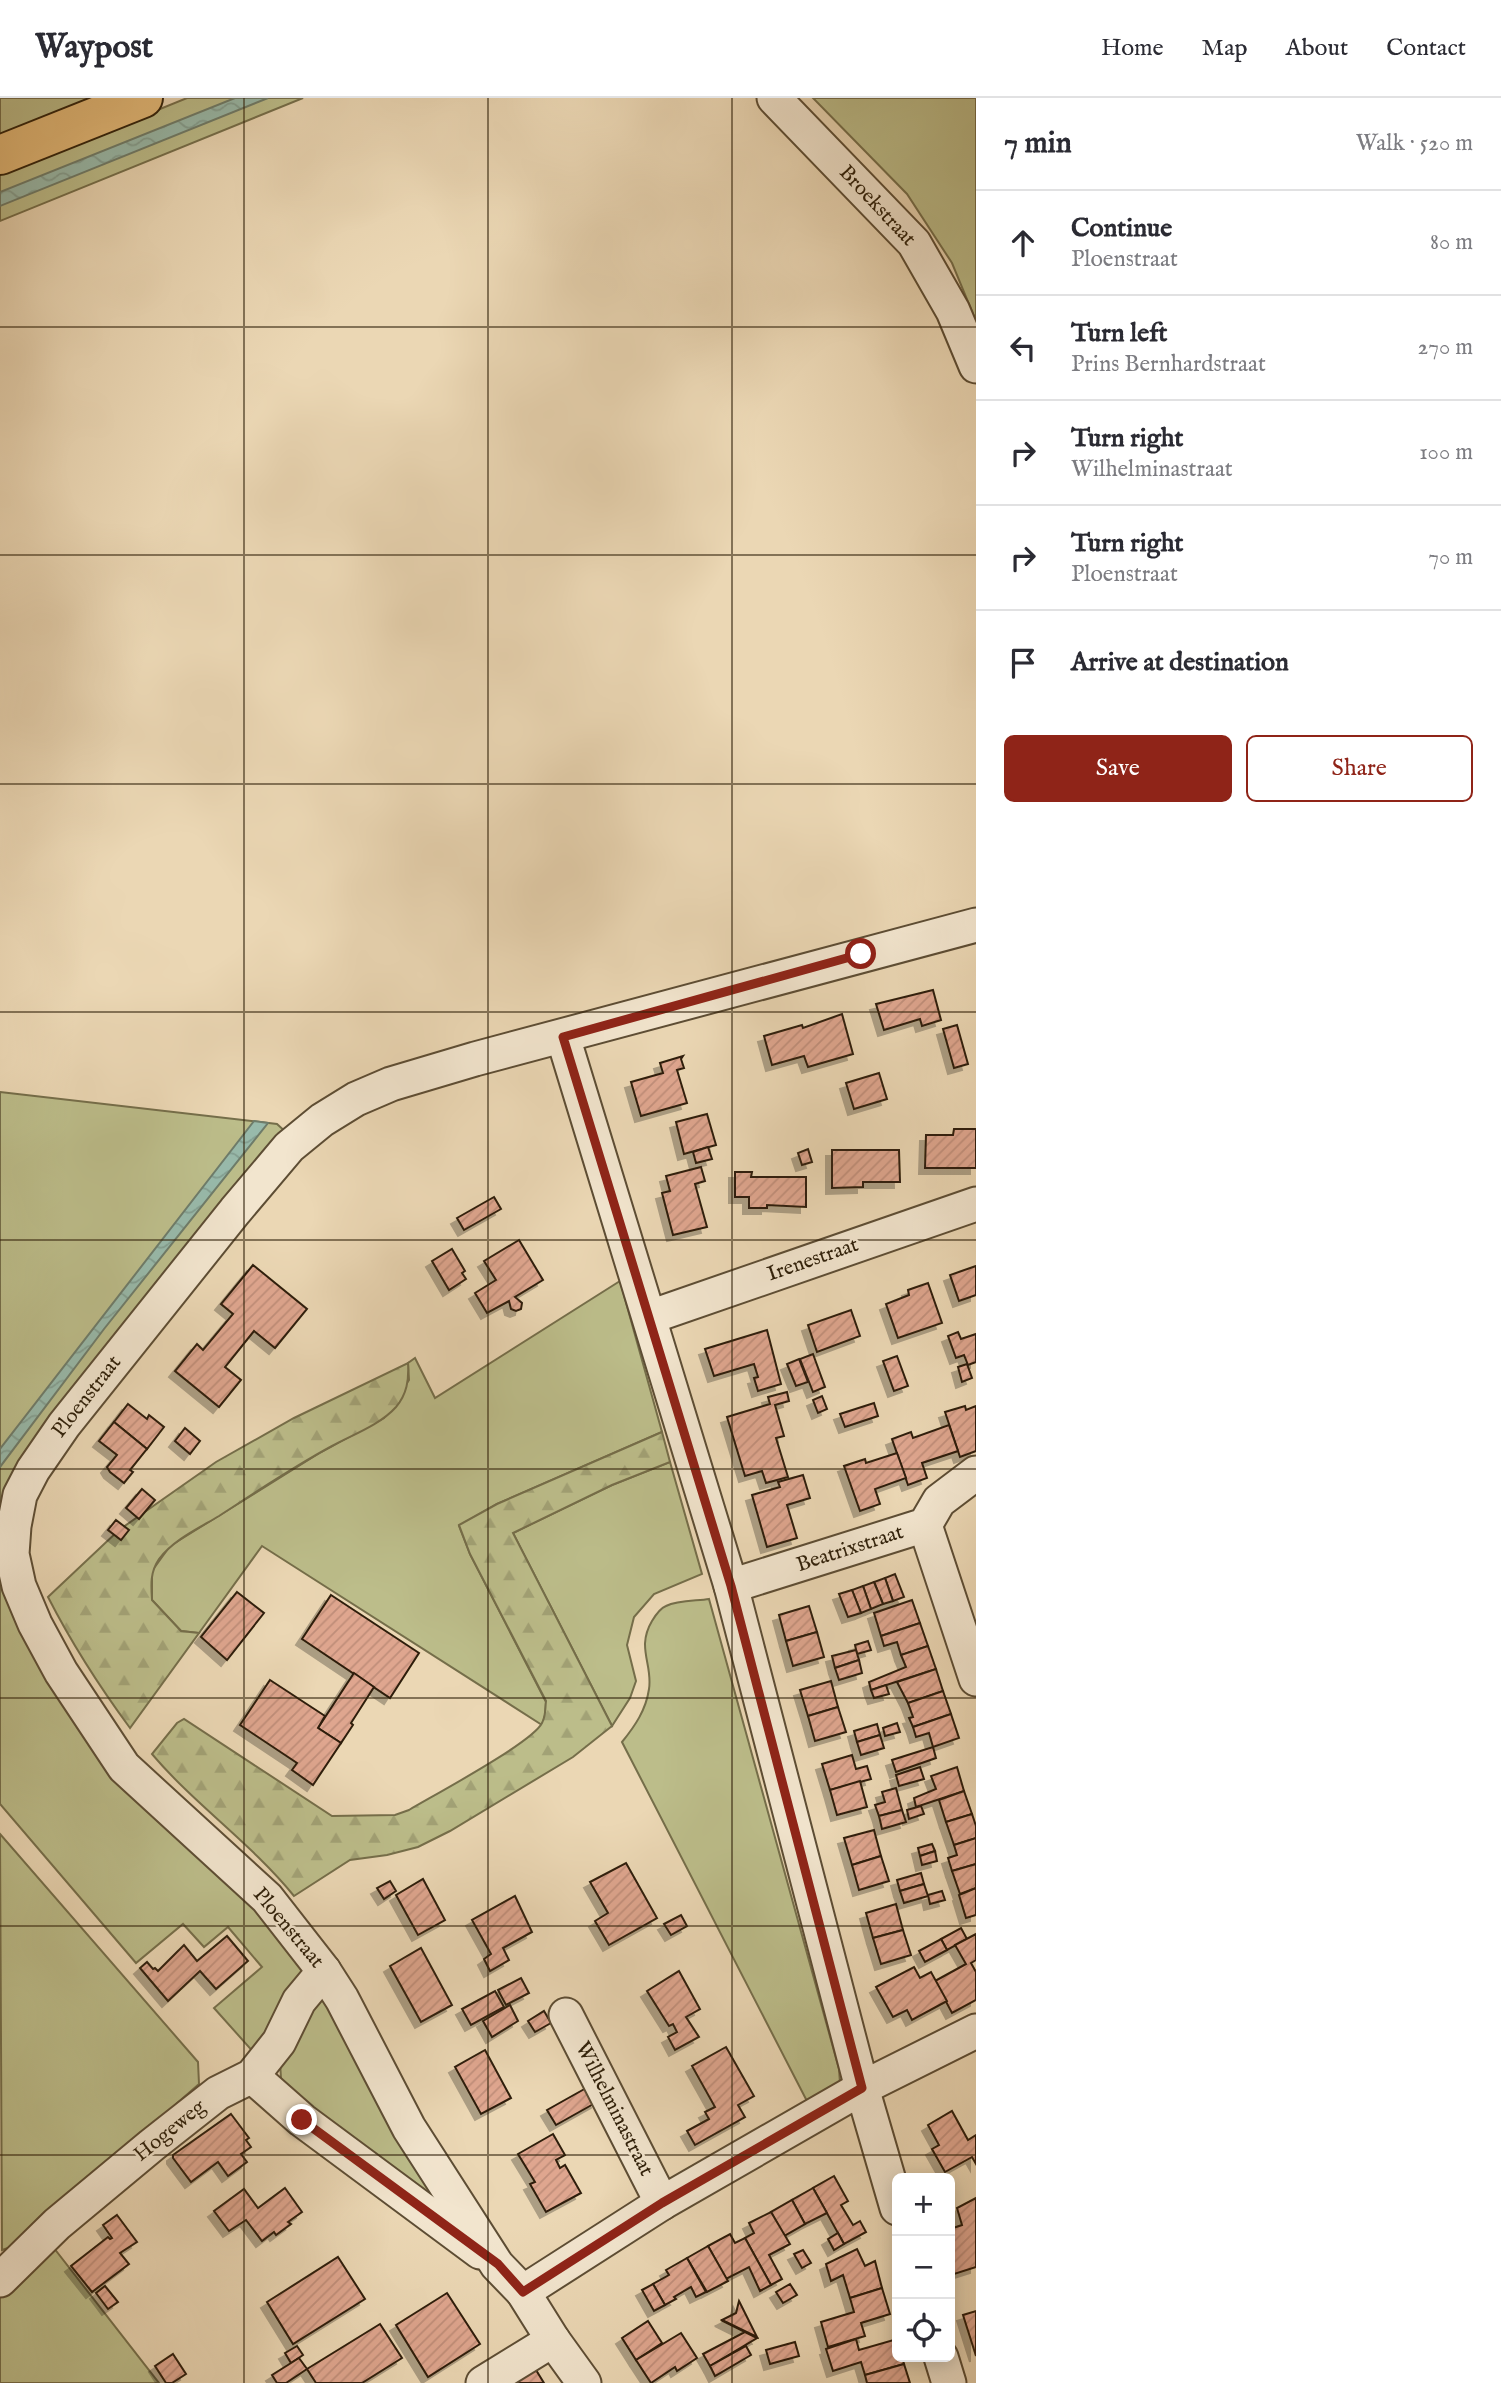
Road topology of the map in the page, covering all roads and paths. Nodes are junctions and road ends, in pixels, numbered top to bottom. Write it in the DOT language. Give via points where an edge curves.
graph roads {
  1 [pos="143,98"];
  2 [pos="774,98"];
  3 [pos="0,155"];
  4 [pos="976,366"];
  5 [pos="976,925"];
  6 [pos="563,1037"];
  7 [pos="976,1204"];
  8 [pos="650,1317"];
  9 [pos="968,1488"];
  10 [pos="925,1525"];
  11 [pos="731,1586"];
  12 [pos="976,1679"];
  13 [pos="324,1971"];
  14 [pos="566,2015"];
  15 [pos="976,2031"];
  16 [pos="252,2076"];
  17 [pos="862,2088"];
  18 [pos="892,2191"];
  19 [pos="662,2203"];
  20 [pos="498,2264"];
  21 [pos="0,2280"];
  22 [pos="523,2292"];
  23 [pos="553,2340"];
  24 [pos="943,2362"];
  25 [pos="483,2383"];
  26 [pos="584,2383"];
  27 [pos="949,2383"];
  1 -- 3 [label="main road"];
  2 -- 4 [label="street, Broekstraat" via="914,243 953,311"];
  5 -- 6 [label="street, Ploenstraat"];
  6 -- 8 [label="street"];
  6 -- 13 [label="street, Ploenstraat" via="391,1084 356,1099 289,1147 64,1425 20,1495 12,1554 19,1586 61,1672 124,1767 267,1898"];
  7 -- 8 [label="street, Irenestraat"];
  8 -- 11 [label="street"];
  9 -- 10 [label="street, Beatrixstraat" via="939,1501"];
  10 -- 11 [label="street, Beatrixstraat"];
  10 -- 12 [label="street"];
  11 -- 17 [label="street"];
  13 -- 16 [label="street, Hogeweg" via="299,2001 279,2042"];
  13 -- 20 [label="street, Ploenstraat" via="409,2128"];
  14 -- 19 [label="street, Wilhelminastraat"];
  15 -- 17 [label="street, Wilhelminastraat"];
  16 -- 20 [label="street, Ploenstraat" via="302,2120"];
  16 -- 21 [label="street, Hogeweg" via="218,2093 152,2145 57,2224"];
  17 -- 18 [label="street"];
  17 -- 19 [label="street, Wilhelminastraat"];
  19 -- 22 [label="street, Wilhelminastraat"];
  20 -- 22 [label="street, Ploenstraat"];
  22 -- 23 [label="street, Ploenstraat"];
  23 -- 25 [label="street"];
  23 -- 26 [label="street, Ploenstraat"];
  24 -- 27 [label="street"];
}
